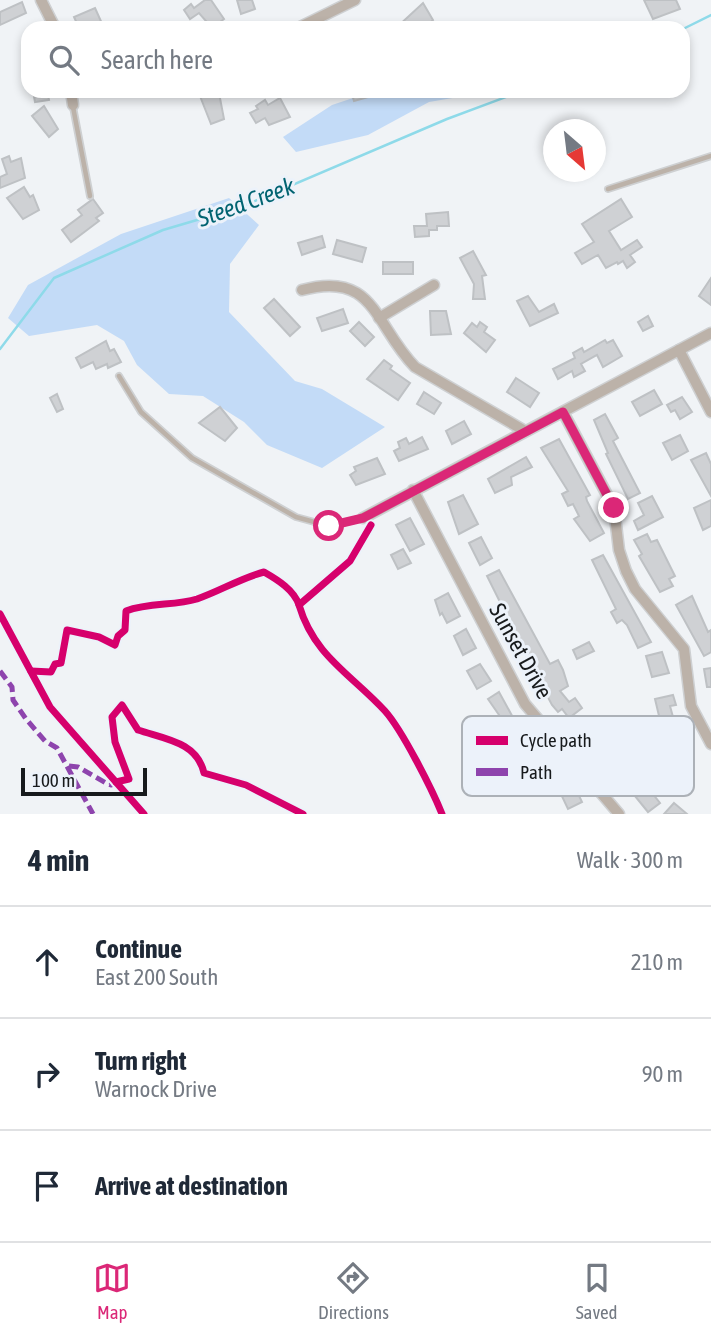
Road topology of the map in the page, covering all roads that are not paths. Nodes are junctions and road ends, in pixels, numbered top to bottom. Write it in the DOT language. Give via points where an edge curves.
graph roads {
  1 [pos="41,0"];
  2 [pos="355,0"];
  3 [pos="52,21"];
  4 [pos="312,21"];
  5 [pos="72,98"];
  6 [pos="73,105"];
  7 [pos="711,156"];
  8 [pos="608,189"];
  9 [pos="90,196"];
  10 [pos="434,285"];
  11 [pos="302,290"];
  12 [pos="379,318"];
  13 [pos="711,333"];
  14 [pos="679,350"];
  15 [pos="119,376"];
  16 [pos="563,412"];
  17 [pos="711,412"];
  18 [pos="525,431"];
  19 [pos="413,490"];
  20 [pos="363,518"];
  21 [pos="535,716"];
  22 [pos="711,744"];
  23 [pos="604,796"];
  24 [pos="619,814"];
  1 -- 3 [label="street"];
  2 -- 4 [label="street"];
  5 -- 6 [label="street"];
  6 -- 9 [label="lane"];
  7 -- 8 [label="lane"];
  10 -- 12 [label="street"];
  11 -- 12 [label="street" via="326,283 345,285 365,297"];
  12 -- 18 [label="street" via="415,367"];
  13 -- 14 [label="street"];
  14 -- 16 [label="street"];
  14 -- 17 [label="street"];
  15 -- 20 [label="lane" via="141,412 192,458 296,517 329,526"];
  16 -- 18 [label="street"];
  16 -- 22 [label="street" via="614,508 625,571 684,649 691,706"];
  18 -- 19 [label="street"];
  19 -- 20 [label="street"];
  19 -- 21 [label="street, Sunset Drive"];
  23 -- 24 [label="street, Sunset Drive"];
}
